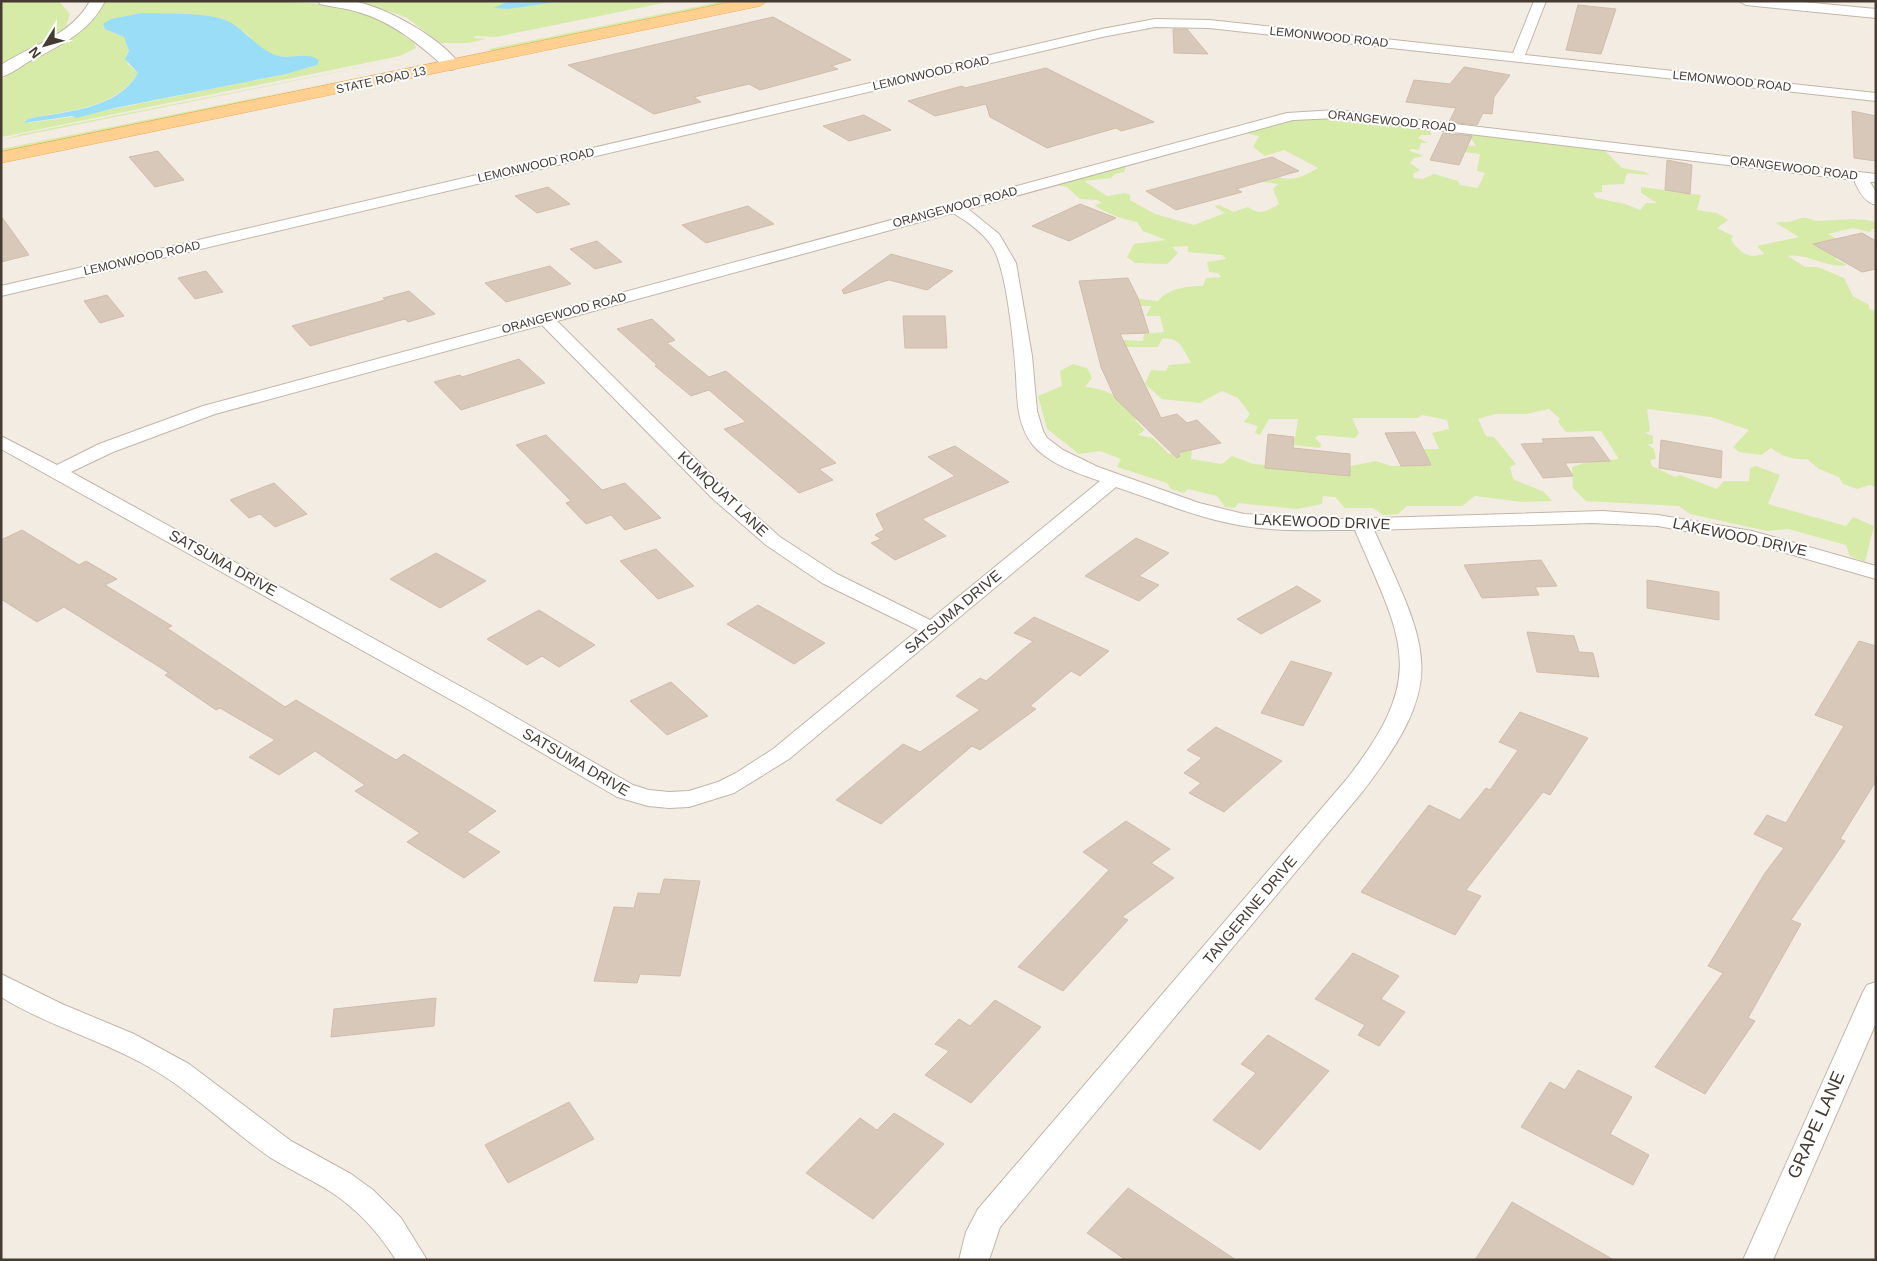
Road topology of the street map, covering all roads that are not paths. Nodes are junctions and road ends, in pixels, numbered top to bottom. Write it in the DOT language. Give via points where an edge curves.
graph roads {
  1 [pos="98,1"];
  2 [pos="324,1"];
  3 [pos="707,1"];
  4 [pos="760,1"];
  5 [pos="1540,1"];
  6 [pos="1746,1"];
  7 [pos="1876,14"];
  8 [pos="1517,58"];
  9 [pos="446,61"];
  10 [pos="1,72"];
  11 [pos="1876,97"];
  12 [pos="1,145"];
  13 [pos="1,158"];
  14 [pos="1868,177"];
  15 [pos="1876,201"];
  16 [pos="955,207"];
  17 [pos="1,290"];
  18 [pos="545,318"];
  19 [pos="1,441"];
  20 [pos="58,472"];
  21 [pos="1114,479"];
  22 [pos="1362,525"];
  23 [pos="1876,573"];
  24 [pos="932,629"];
  25 [pos="1,984"];
  26 [pos="1876,992"];
  27 [pos="412,1260"];
  28 [pos="974,1260"];
  29 [pos="1758,1260"];
  1 -- 10 [label="street" via="93,13 73,30"];
  2 -- 9 [label="street" via="362,8 393,19"];
  3 -- 9 [label="main road, STATE ROAD 13"];
  4 -- 9 [label="main road, STATE ROAD 13"];
  5 -- 8 [label="street"];
  6 -- 7 [label="street"];
  8 -- 11 [label="street, LEMONWOOD ROAD"];
  8 -- 17 [label="street, LEMONWOOD ROAD" via="1209,24 1155,23 1128,27"];
  9 -- 12 [label="main road, STATE ROAD 13"];
  9 -- 13 [label="main road, STATE ROAD 13"];
  14 -- 15 [label="street" via="1866,191"];
  14 -- 16 [label="street, ORANGEWOOD ROAD" via="1358,116 1313,114 1271,120"];
  16 -- 18 [label="street, ORANGEWOOD ROAD"];
  16 -- 21 [label="street, LAKEWOOD DRIVE" via="992,234 1008,262 1024,359 1027,414 1032,429 1043,444 1066,459"];
  18 -- 20 [label="street, ORANGEWOOD ROAD" via="209,410 123,441"];
  18 -- 24 [label="street, KUMQUAT LANE" via="695,469 773,541 860,596"];
  19 -- 20 [label="street, SATSUMA DRIVE"];
  20 -- 24 [label="street, SATSUMA DRIVE" via="471,701 625,791 643,798 664,801 694,799 738,784 781,754"];
  21 -- 22 [label="street, LAKEWOOD DRIVE" via="1232,517 1265,522"];
  21 -- 24 [label="street, SATSUMA DRIVE"];
  22 -- 23 [label="street, LAKEWOOD DRIVE" via="1585,518 1662,520 1752,536"];
  22 -- 28 [label="street, TANGERINE DRIVE" via="1407,631 1412,653 1411,682 1403,710 1381,750 1280,875 1066,1123 989,1218 981,1232"];
  25 -- 27 [label="street" via="143,1050 188,1079 282,1149 342,1184 372,1207 401,1239"];
  26 -- 29 [label="street, GRAPE LANE"];
}
